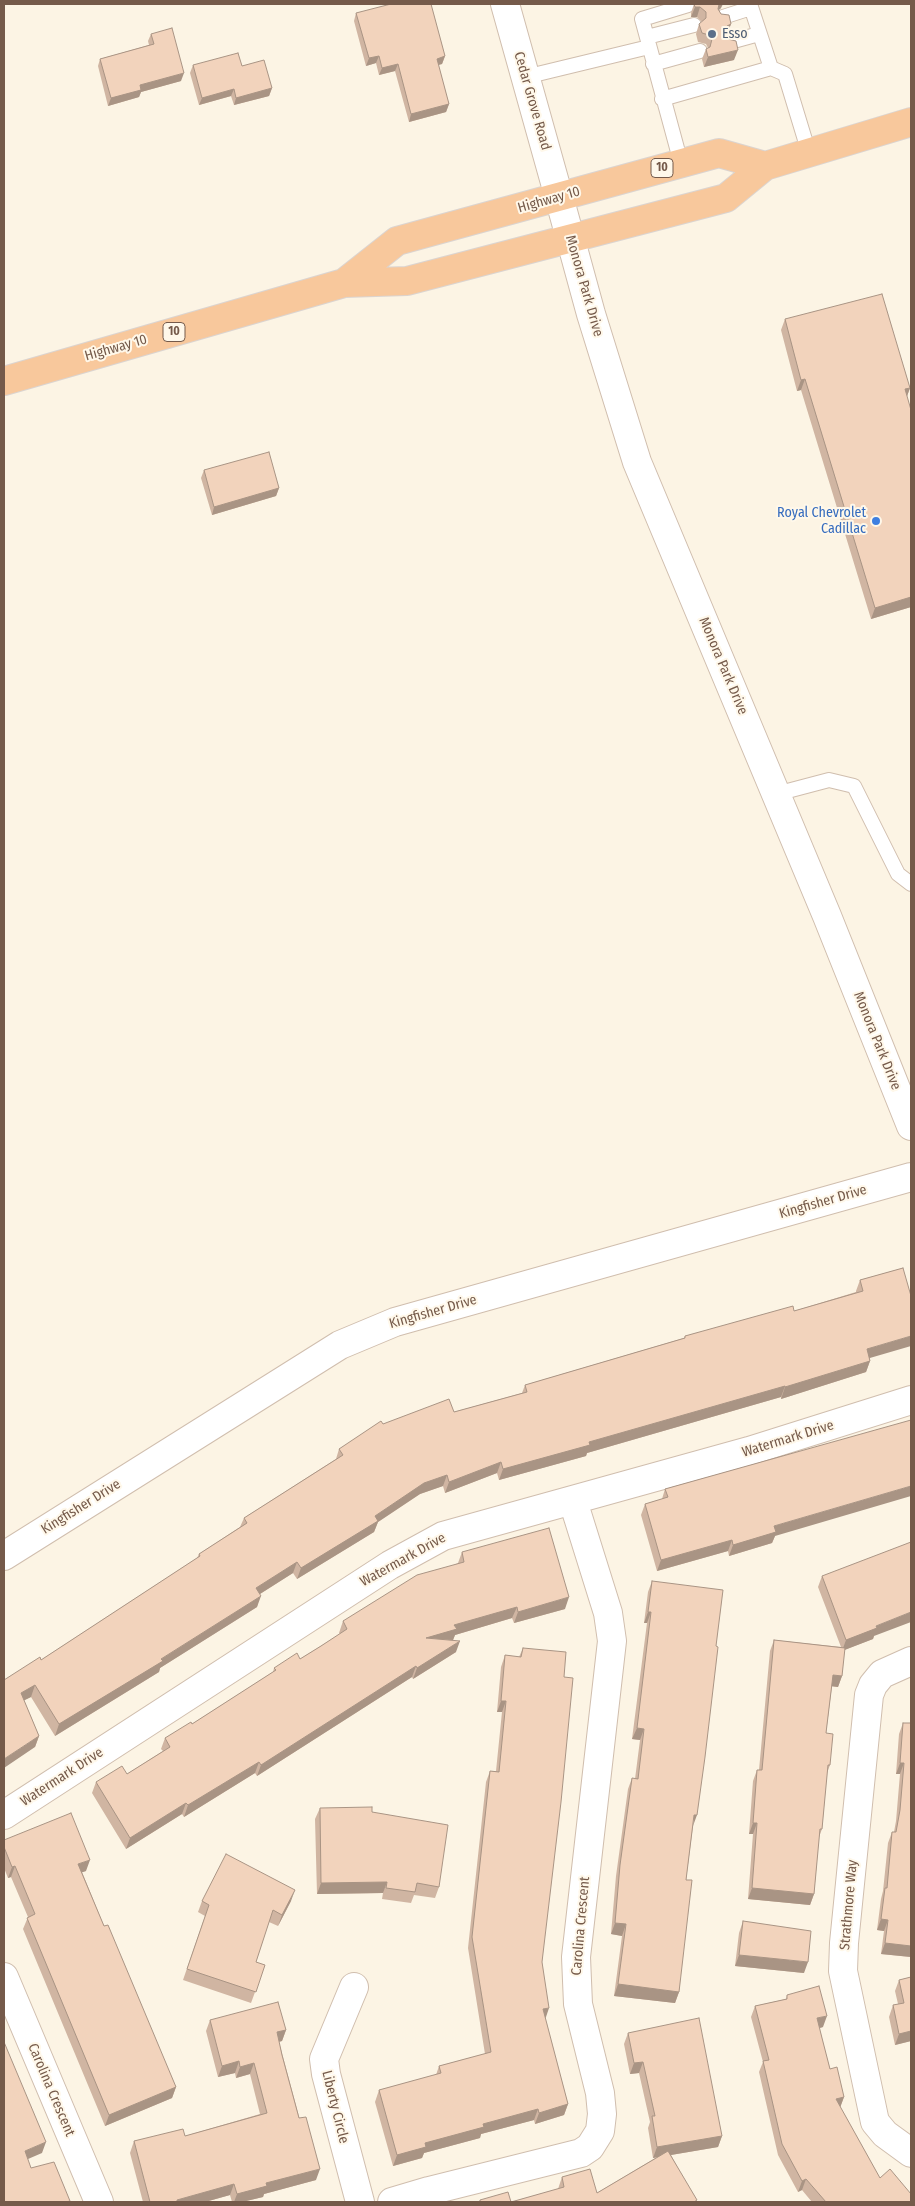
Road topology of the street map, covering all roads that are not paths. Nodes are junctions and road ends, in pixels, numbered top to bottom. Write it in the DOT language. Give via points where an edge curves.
graph roads {
  1 [pos="505,4"];
  2 [pos="688,5"];
  3 [pos="751,6"];
  4 [pos="723,17"];
  5 [pos="694,25"];
  6 [pos="759,34"];
  7 [pos="648,42"];
  8 [pos="730,42"];
  9 [pos="700,51"];
  10 [pos="653,64"];
  11 [pos="770,68"];
  12 [pos="525,77"];
  13 [pos="662,99"];
  14 [pos="911,122"];
  15 [pos="809,153"];
  16 [pos="681,163"];
  17 [pos="765,166"];
  18 [pos="559,197"];
  19 [pos="570,239"];
  20 [pos="344,283"];
  21 [pos="4,380"];
  22 [pos="776,794"];
  23 [pos="911,884"];
  24 [pos="911,1126"];
  25 [pos="911,1177"];
  26 [pos="911,1400"];
  27 [pos="572,1501"];
  28 [pos="4,1556"];
  29 [pos="911,1661"];
  30 [pos="4,1814"];
  31 [pos="4,1977"];
  32 [pos="354,1987"];
  33 [pos="911,2153"];
  34 [pos="98,2202"];
  35 [pos="360,2202"];
  36 [pos="392,2202"];
  1 -- 12 [label="street, Cedar Grove Road"];
  2 -- 7 [label="lane" via="642,19"];
  3 -- 4 [label="lane"];
  3 -- 6 [label="lane"];
  5 -- 7 [label="lane"];
  6 -- 8 [label="lane"];
  6 -- 11 [label="lane"];
  7 -- 10 [label="lane"];
  7 -- 12 [label="lane"];
  9 -- 10 [label="lane"];
  10 -- 13 [label="lane"];
  11 -- 13 [label="lane"];
  11 -- 15 [label="lane" via="785,74"];
  12 -- 18 [label="street, Cedar Grove Road"];
  13 -- 16 [label="lane"];
  14 -- 15 [label="highway, Highway 10 / 10"];
  15 -- 17 [label="highway, Highway 10 / 10"];
  16 -- 17 [label="highway, Highway 10 / 10" via="718,153"];
  16 -- 18 [label="highway, Highway 10 / 10"];
  17 -- 19 [label="highway, Highway 10 / 10" via="726,198"];
  18 -- 19 [label="street, Monora Park Drive"];
  18 -- 20 [label="highway, Highway 10 / 10" via="397,241"];
  19 -- 20 [label="highway, Highway 10 / 10" via="407,281"];
  19 -- 22 [label="street, Monora Park Drive" via="638,462"];
  20 -- 21 [label="highway, Highway 10 / 10"];
  22 -- 23 [label="lane" via="829,780 854,786 898,874"];
  22 -- 24 [label="street, Monora Park Drive"];
  25 -- 28 [label="street, Kingfisher Drive" via="395,1322 340,1345"];
  26 -- 27 [label="street, Watermark Drive" via="749,1451"];
  27 -- 30 [label="street, Watermark Drive" via="443,1536 390,1565"];
  27 -- 36 [label="street, Carolina Crescent" via="608,1613 612,1641 576,1957 578,2004 600,2093 600,2131 590,2147 580,2153"];
  29 -- 33 [label="street, Strathmore Way" via="882,1674 869,1695 843,1971 875,2122 885,2134"];
  31 -- 34 [label="street, Carolina Crescent"];
  32 -- 35 [label="street, Liberty Circle" via="324,2059"];
}
